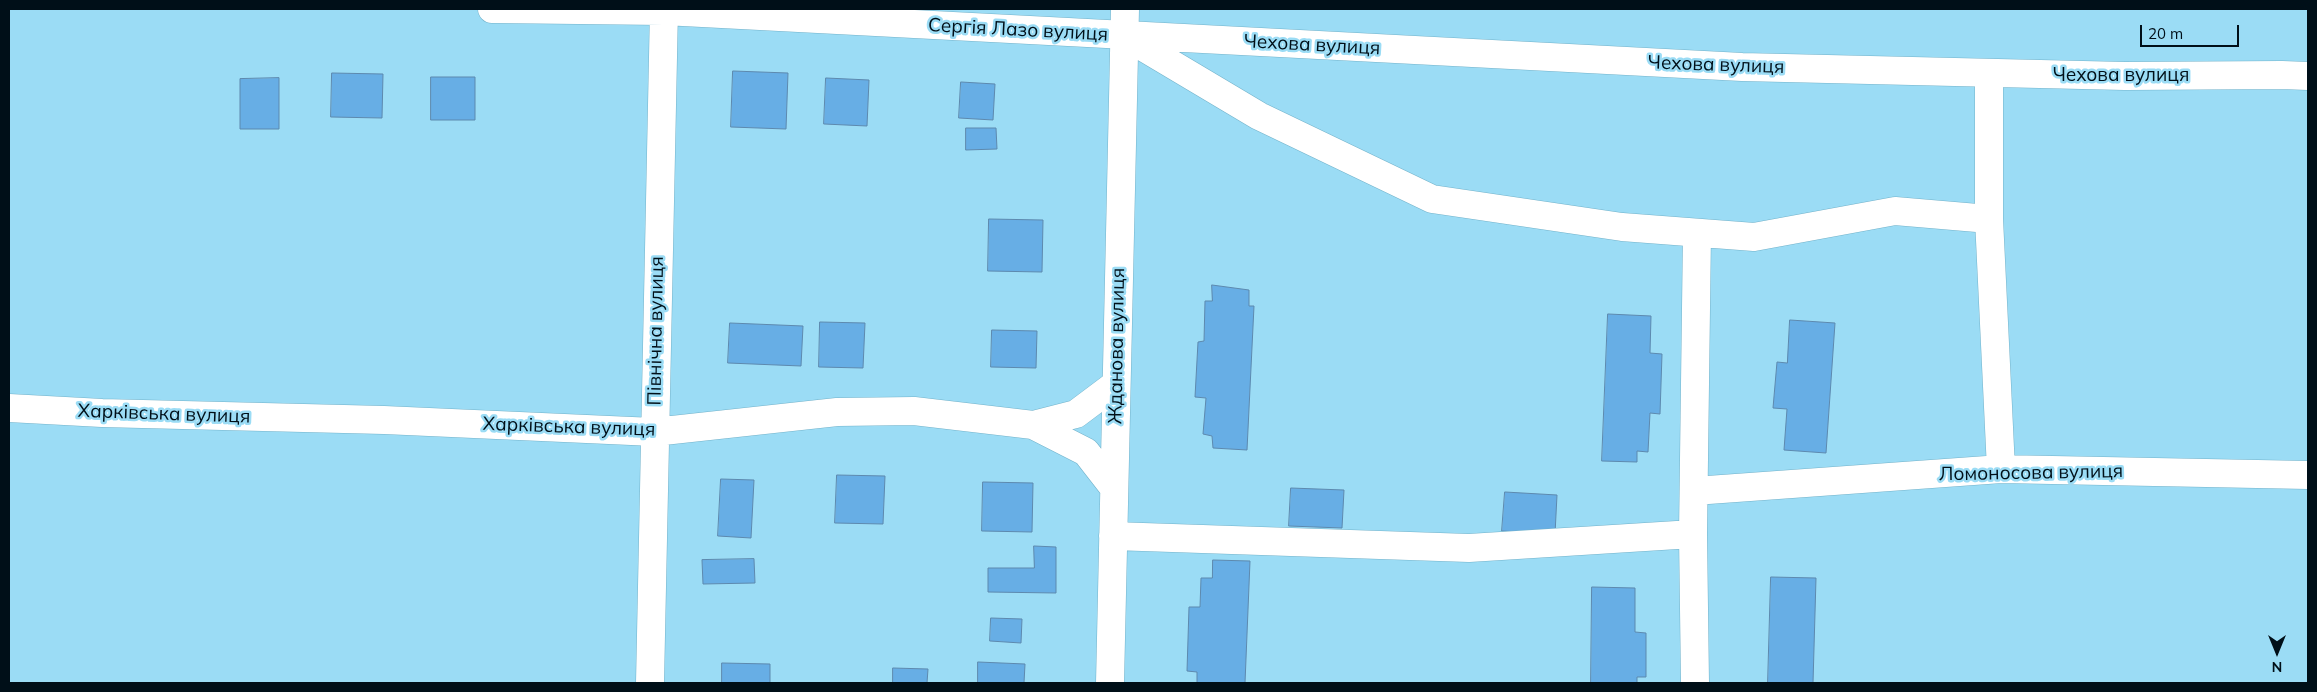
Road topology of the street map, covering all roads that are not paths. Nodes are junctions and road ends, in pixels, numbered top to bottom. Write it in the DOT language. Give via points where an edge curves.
graph roads {
  1 [pos="492,9"];
  2 [pos="1125,9"];
  3 [pos="664,10"];
  4 [pos="1124,36"];
  5 [pos="1989,73"];
  6 [pos="2308,76"];
  7 [pos="1989,219"];
  8 [pos="1697,233"];
  9 [pos="1116,384"];
  10 [pos="9,408"];
  11 [pos="1033,425"];
  12 [pos="654,432"];
  13 [pos="2001,469"];
  14 [pos="2308,475"];
  15 [pos="1114,488"];
  16 [pos="1694,490"];
  17 [pos="1693,534"];
  18 [pos="1113,536"];
  19 [pos="650,683"];
  20 [pos="1110,683"];
  21 [pos="1695,683"];
  1 -- 3 [label="street, Сергія Лазо вулиця"];
  2 -- 4 [label="street, Жданова вулиця"];
  3 -- 4 [label="street, Сергія Лазо вулиця"];
  3 -- 12 [label="street, Північна вулиця"];
  4 -- 5 [label="street, Чехова вулиця" via="1742,67"];
  4 -- 8 [label="street" via="1259,116 1432,199 1622,227"];
  4 -- 9 [label="street, Жданова вулиця"];
  5 -- 6 [label="street, Чехова вулиця"];
  5 -- 7 [label="street"];
  7 -- 8 [label="street" via="1895,211 1754,237"];
  7 -- 13 [label="street"];
  8 -- 16 [label="street"];
  9 -- 11 [label="street, Харківська вулиця" via="1076,414"];
  9 -- 15 [label="street, Жданова вулиця"];
  10 -- 12 [label="street, Харківська вулиця"];
  11 -- 12 [label="street, Харківська вулиця" via="914,411 836,412"];
  11 -- 15 [label="street" via="1086,452"];
  12 -- 19 [label="street, Північна вулиця"];
  13 -- 14 [label="street, Ломоносова вулиця"];
  13 -- 16 [label="street, Ломоносова вулиця"];
  15 -- 18 [label="street, Жданова вулиця"];
  16 -- 17 [label="street"];
  17 -- 18 [label="street" via="1469,548"];
  17 -- 21 [label="street"];
  18 -- 20 [label="street, Жданова вулиця"];
}
